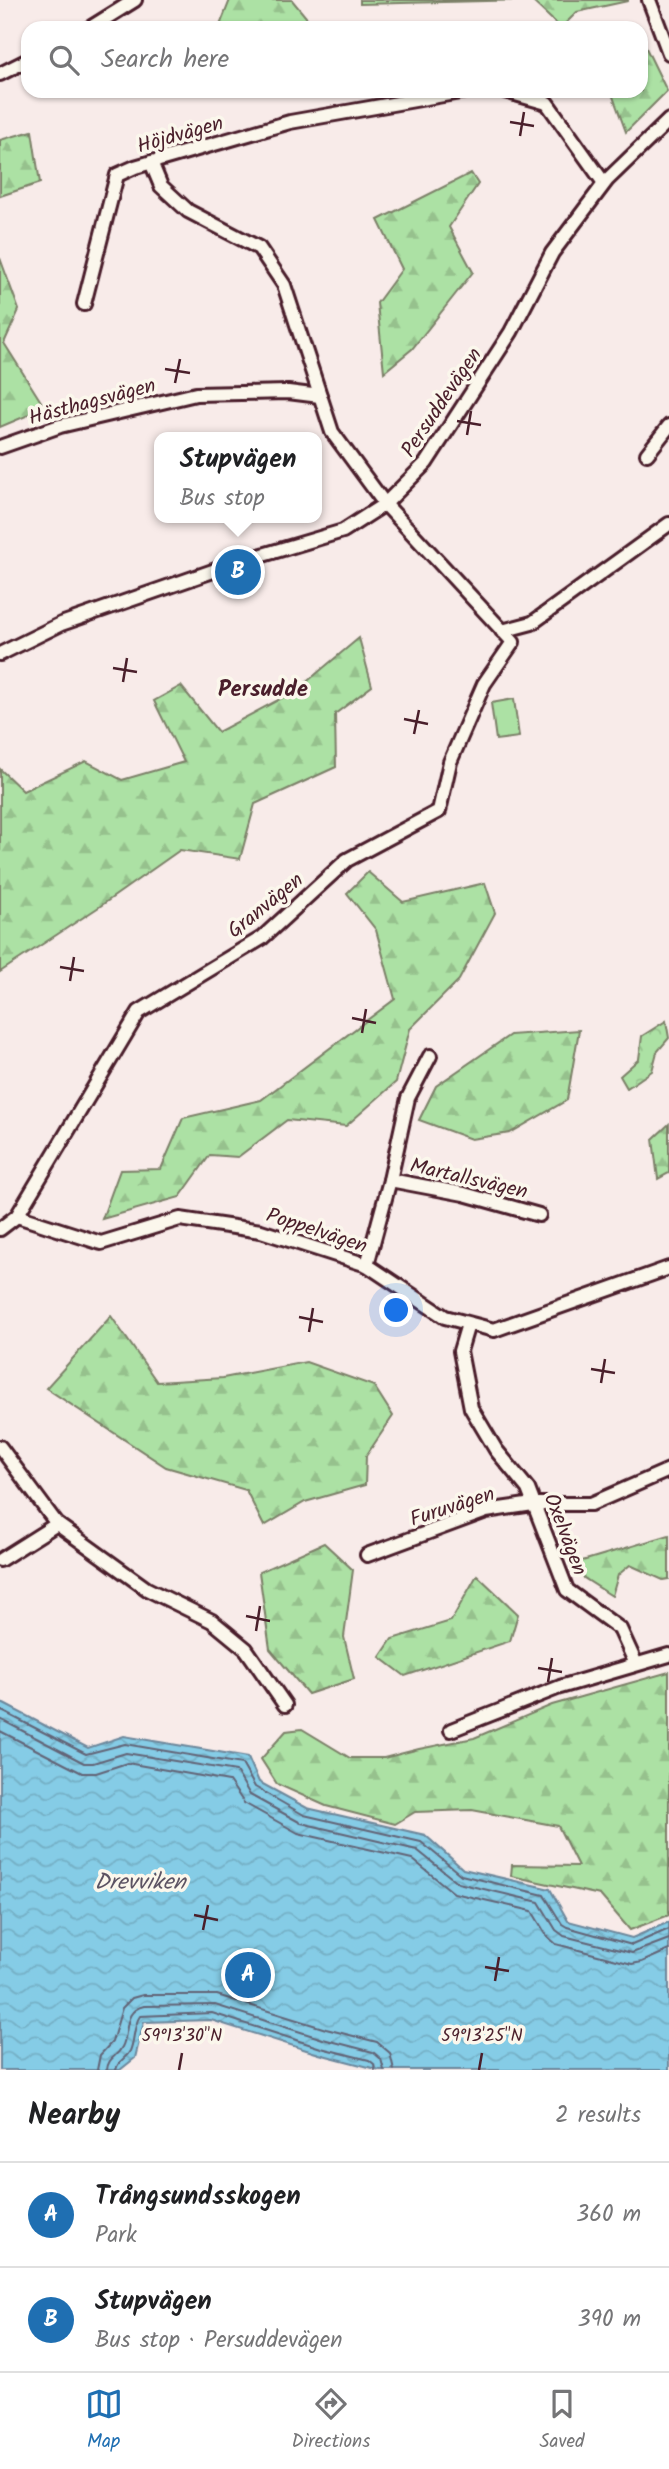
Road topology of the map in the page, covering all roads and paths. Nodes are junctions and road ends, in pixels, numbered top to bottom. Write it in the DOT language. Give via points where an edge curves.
graph roads {
  1 [pos="135,0"];
  2 [pos="649,0"];
  3 [pos="101,21"];
  4 [pos="664,24"];
  5 [pos="669,53"];
  6 [pos="21,64"];
  7 [pos="0,74"];
  8 [pos="426,98"];
  9 [pos="530,98"];
  10 [pos="669,120"];
  11 [pos="151,162"];
  12 [pos="604,183"];
  13 [pos="84,304"];
  14 [pos="320,397"];
  15 [pos="669,426"];
  16 [pos="0,447"];
  17 [pos="647,454"];
  18 [pos="385,504"];
  19 [pos="669,524"];
  20 [pos="502,631"];
  21 [pos="0,654"];
  22 [pos="430,1056"];
  23 [pos="390,1180"];
  24 [pos="539,1215"];
  25 [pos="17,1216"];
  26 [pos="0,1229"];
  27 [pos="367,1265"];
  28 [pos="669,1268"];
  29 [pos="468,1324"];
  30 [pos="0,1447"];
  31 [pos="669,1471"];
  32 [pos="534,1504"];
  33 [pos="57,1524"];
  34 [pos="367,1555"];
  35 [pos="0,1560"];
  36 [pos="669,1655"];
  37 [pos="636,1664"];
  38 [pos="285,1705"];
  39 [pos="452,1730"];
  1 -- 3 [label="street"];
  2 -- 4 [label="street"];
  4 -- 5 [label="street"];
  6 -- 7 [label="street"];
  8 -- 11 [label="street, Höjdvägen" via="290,122"];
  9 -- 12 [label="street" via="547,103"];
  10 -- 12 [label="street, Persuddevägen"];
  11 -- 13 [label="street, Höjdvägen" via="117,175"];
  11 -- 14 [label="street" via="161,186 188,211 259,248 285,285"];
  12 -- 18 [label="street, Persuddevägen" via="552,253 511,332 426,463"];
  14 -- 16 [label="street, Hästhagsvägen" via="288,392 195,394 60,426"];
  14 -- 18 [label="street" via="332,432"];
  15 -- 17 [label="street"];
  18 -- 20 [label="street"];
  18 -- 21 [label="street, Persuddevägen" via="343,531 61,624"];
  19 -- 20 [label="street" via="532,623"];
  20 -- 25 [label="street, Granvägen" via="513,642 484,684 459,740 439,811 347,860 261,939 139,1012"];
  22 -- 23 [label="street, Martallsvägen" via="408,1098"];
  23 -- 24 [label="street, Martallsvägen"];
  23 -- 27 [label="street, Martallsvägen"];
  25 -- 26 [label="street, Granvägen"];
  25 -- 27 [label="street, Poppelvägen" via="101,1242 180,1219 261,1231"];
  27 -- 29 [label="street, Poppelvägen" via="444,1317"];
  28 -- 29 [label="street, Poppelvägen" via="494,1330"];
  29 -- 32 [label="street, Oxelvägen" via="460,1352 471,1408"];
  30 -- 33 [label="street"];
  31 -- 32 [label="street, Furuvägen" via="591,1504"];
  32 -- 34 [label="street, Furuvägen" via="486,1511"];
  32 -- 37 [label="street, Oxelvägen" via="567,1590 620,1629"];
  33 -- 35 [label="street"];
  33 -- 38 [label="street" via="147,1589 212,1621 246,1649"];
  36 -- 37 [label="street"];
  37 -- 39 [label="street" via="559,1687"];
}
